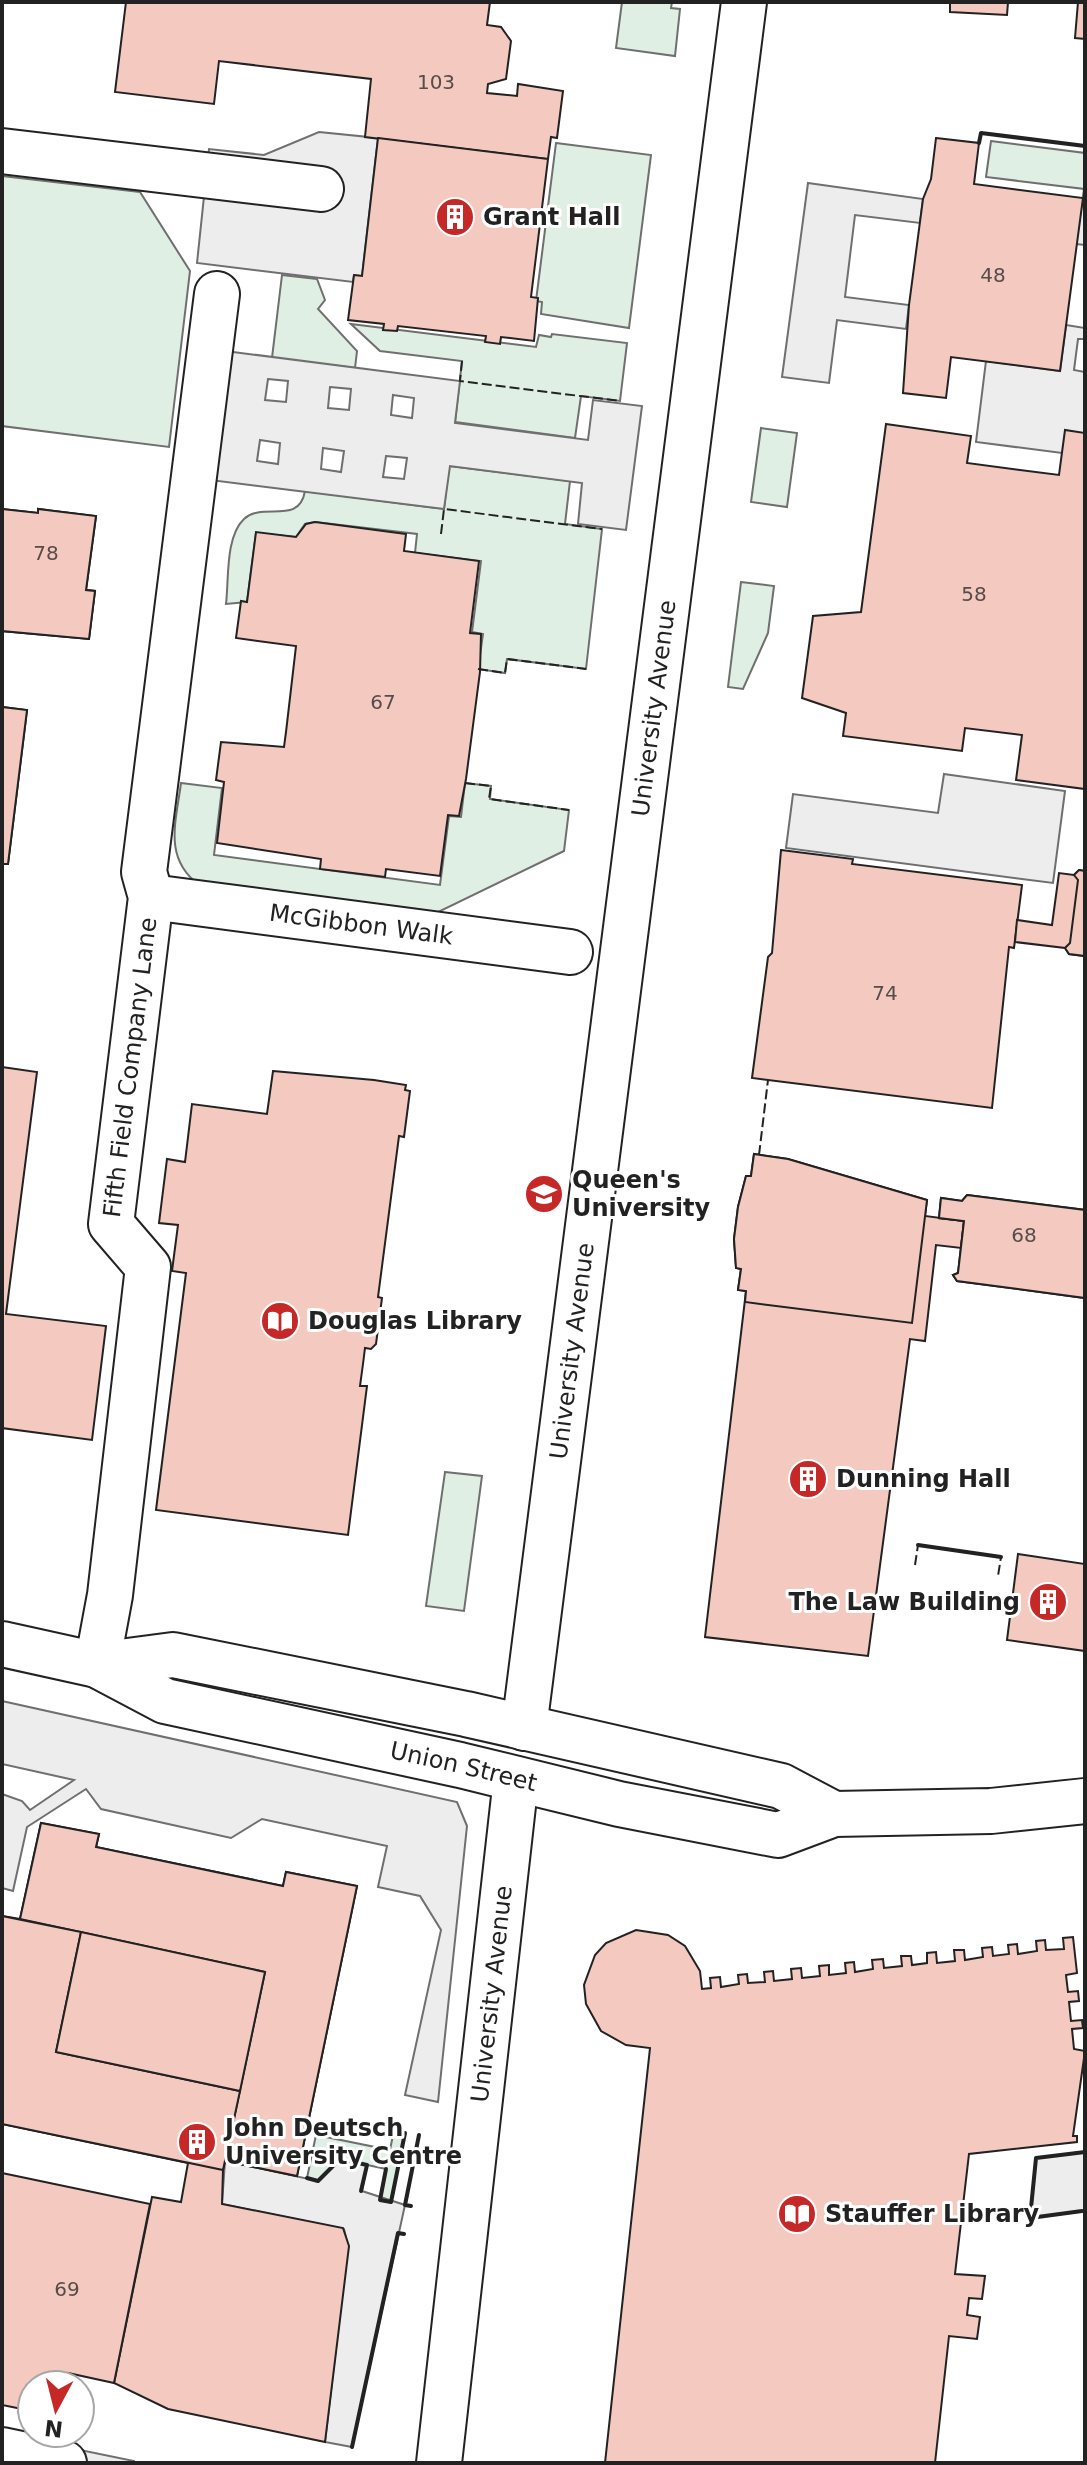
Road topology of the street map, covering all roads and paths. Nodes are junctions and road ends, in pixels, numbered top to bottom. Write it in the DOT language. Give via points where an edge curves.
graph roads {
  1 [pos="744,2"];
  2 [pos="2,151"];
  3 [pos="321,189"];
  4 [pos="217,294"];
  5 [pos="151,897"];
  6 [pos="570,952"];
  7 [pos="2,1644"];
  8 [pos="97,1665"];
  9 [pos="524,1728"];
  10 [pos="516,1779"];
  11 [pos="1085,1801"];
  12 [pos="834,1814"];
  13 [pos="2,2450"];
  14 [pos="64,2463"];
  15 [pos="439,2463"];
  1 -- 9 [label="main road, University Avenue"];
  2 -- 3 [label="main road"];
  4 -- 5 [label="main road, Fifth Field Company Lane" via="144,872"];
  5 -- 6 [label="main road, McGibbon Walk"];
  5 -- 8 [label="main road, Fifth Field Company Lane" via="111,1224 148,1267"];
  7 -- 8 [label="main road, Union Street"];
  8 -- 9 [label="main road, Union Street" via="173,1655"];
  8 -- 10 [label="main road, Union Street" via="165,1701"];
  9 -- 10 [label="main road, University Avenue"];
  9 -- 12 [label="main road, Union Street" via="781,1786"];
  10 -- 12 [label="main road, Union Street" via="778,1835"];
  10 -- 15 [label="main road, University Avenue"];
  11 -- 12 [label="main road, Union Street" via="991,1811"];
  13 -- 14 [label="main road"];
}
